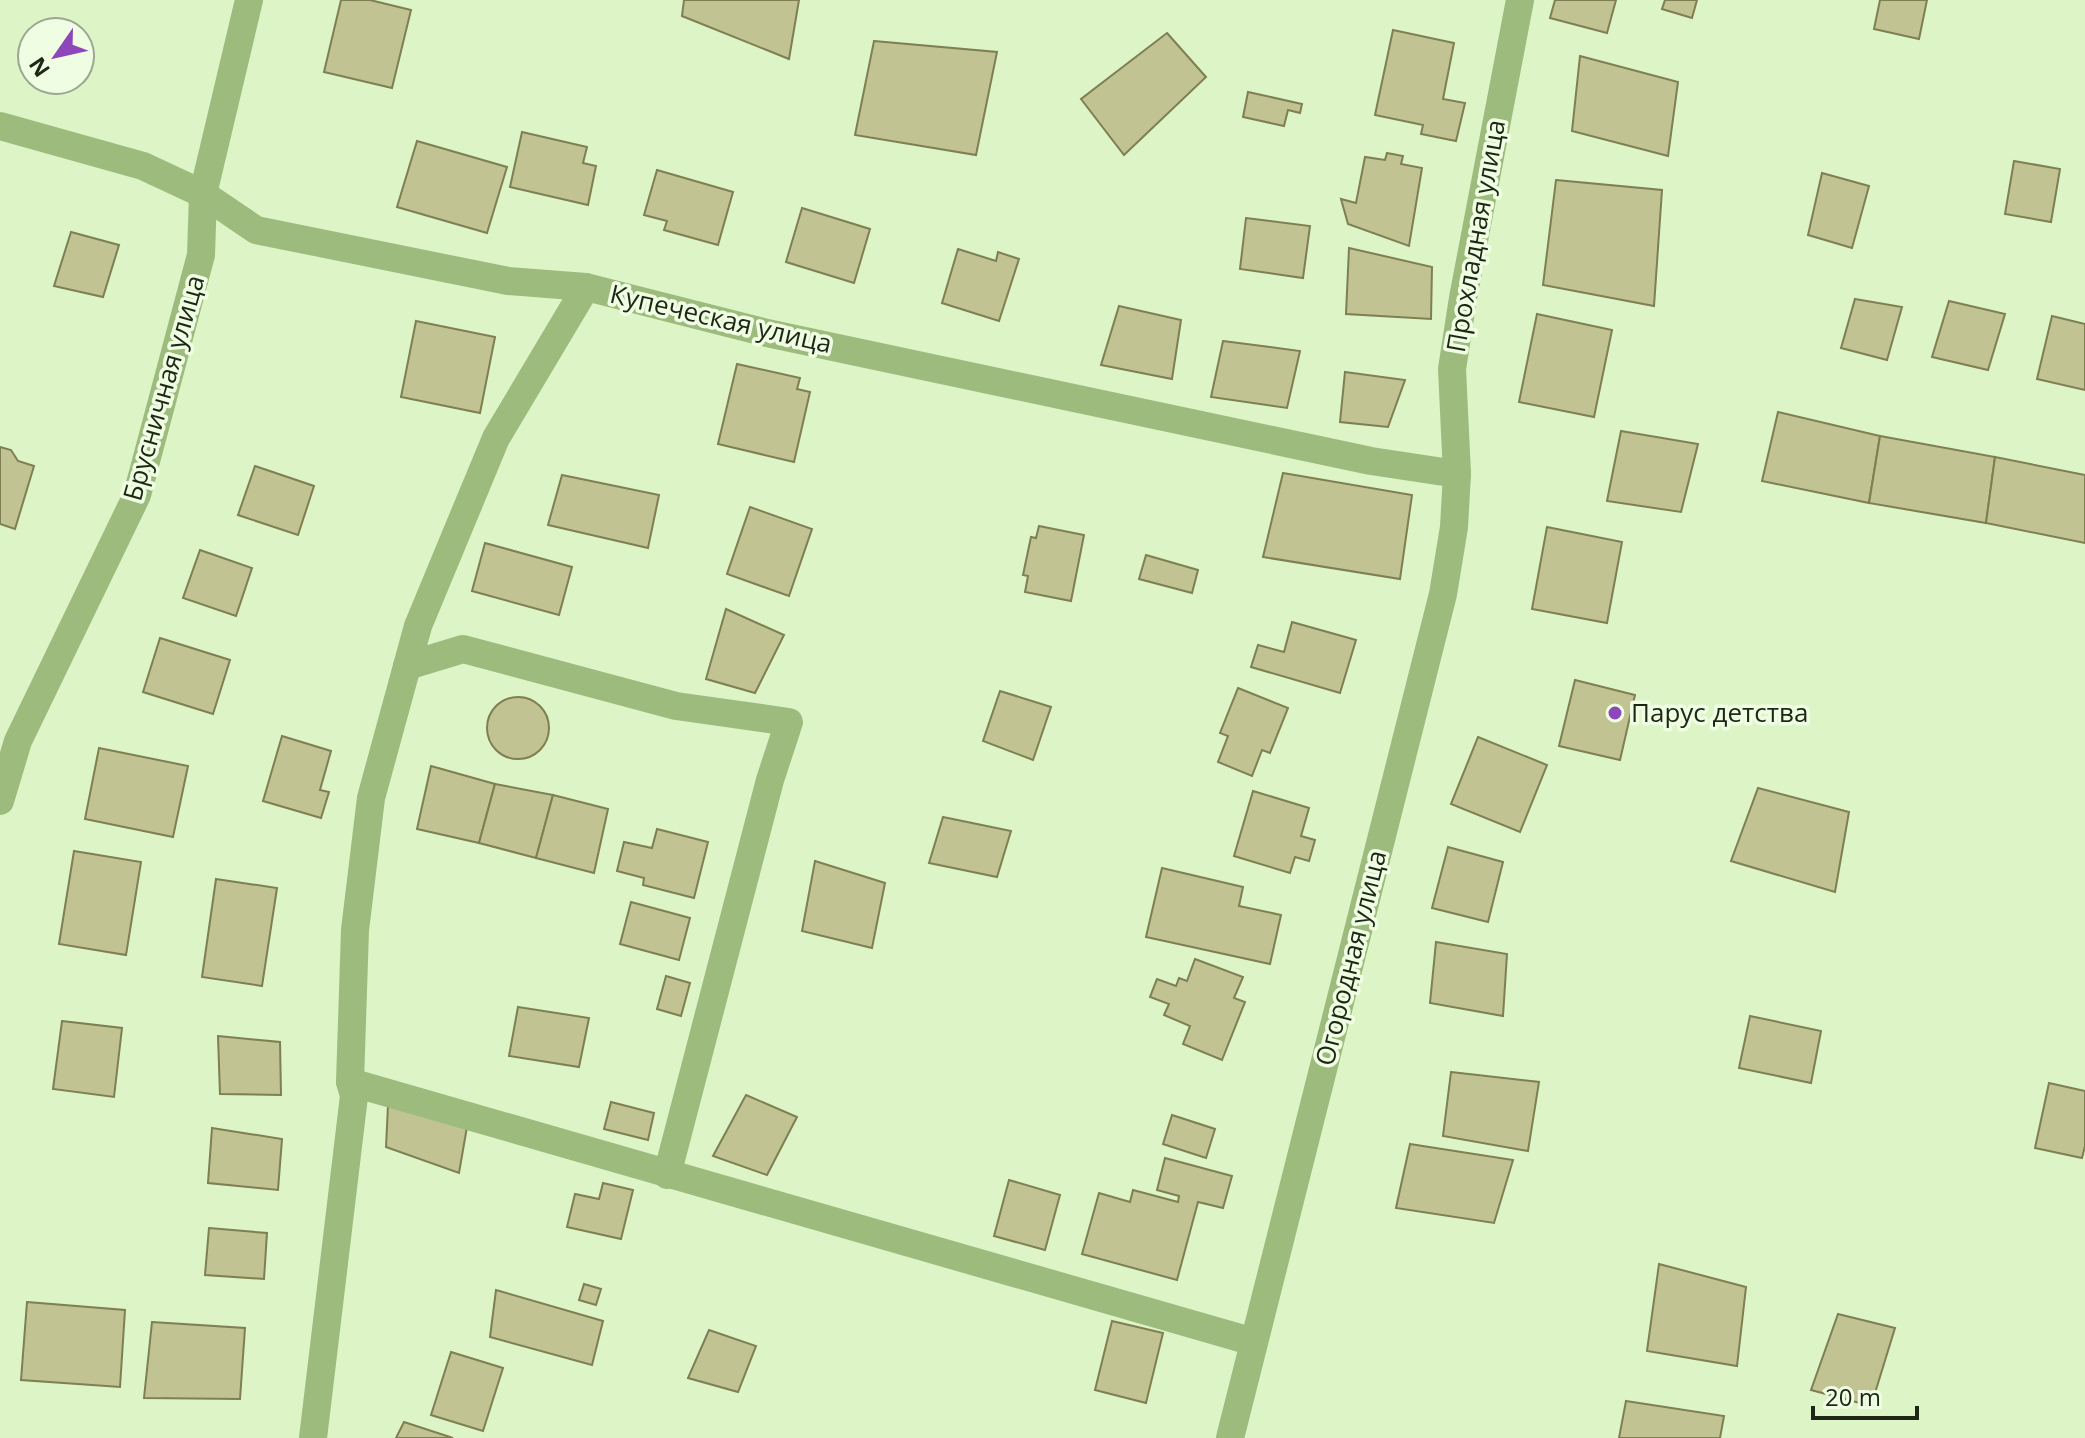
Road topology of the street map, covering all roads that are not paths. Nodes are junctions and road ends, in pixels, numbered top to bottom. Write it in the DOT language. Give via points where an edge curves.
graph roads {
  1 [pos="249,0"];
  2 [pos="1520,0"];
  3 [pos="0,126"];
  4 [pos="203,194"];
  5 [pos="586,287"];
  6 [pos="1457,474"];
  7 [pos="407,666"];
  8 [pos="0,801"];
  9 [pos="350,1082"];
  10 [pos="667,1175"];
  11 [pos="1254,1342"];
  12 [pos="313,1438"];
  13 [pos="1230,1438"];
  1 -- 4 [label="street, Брусничная улица"];
  2 -- 6 [label="street, Прохладная улица" via="1452,369"];
  3 -- 4 [label="street, Купеческая улица" via="143,166"];
  4 -- 5 [label="street, Купеческая улица" via="256,230 508,281"];
  4 -- 8 [label="street, Брусничная улица" via="201,255 137,495 18,741"];
  5 -- 6 [label="street, Купеческая улица" via="767,333 1371,461"];
  5 -- 7 [label="street" via="496,438 418,626"];
  6 -- 11 [label="street, Огородная улица" via="1443,594"];
  7 -- 9 [label="street" via="371,798 355,930"];
  7 -- 10 [label="street" via="463,649 676,706 789,722"];
  9 -- 10 [label="street"];
  9 -- 12 [label="street" via="354,1096"];
  10 -- 11 [label="street"];
  11 -- 13 [label="street, Огородная улица"];
}
